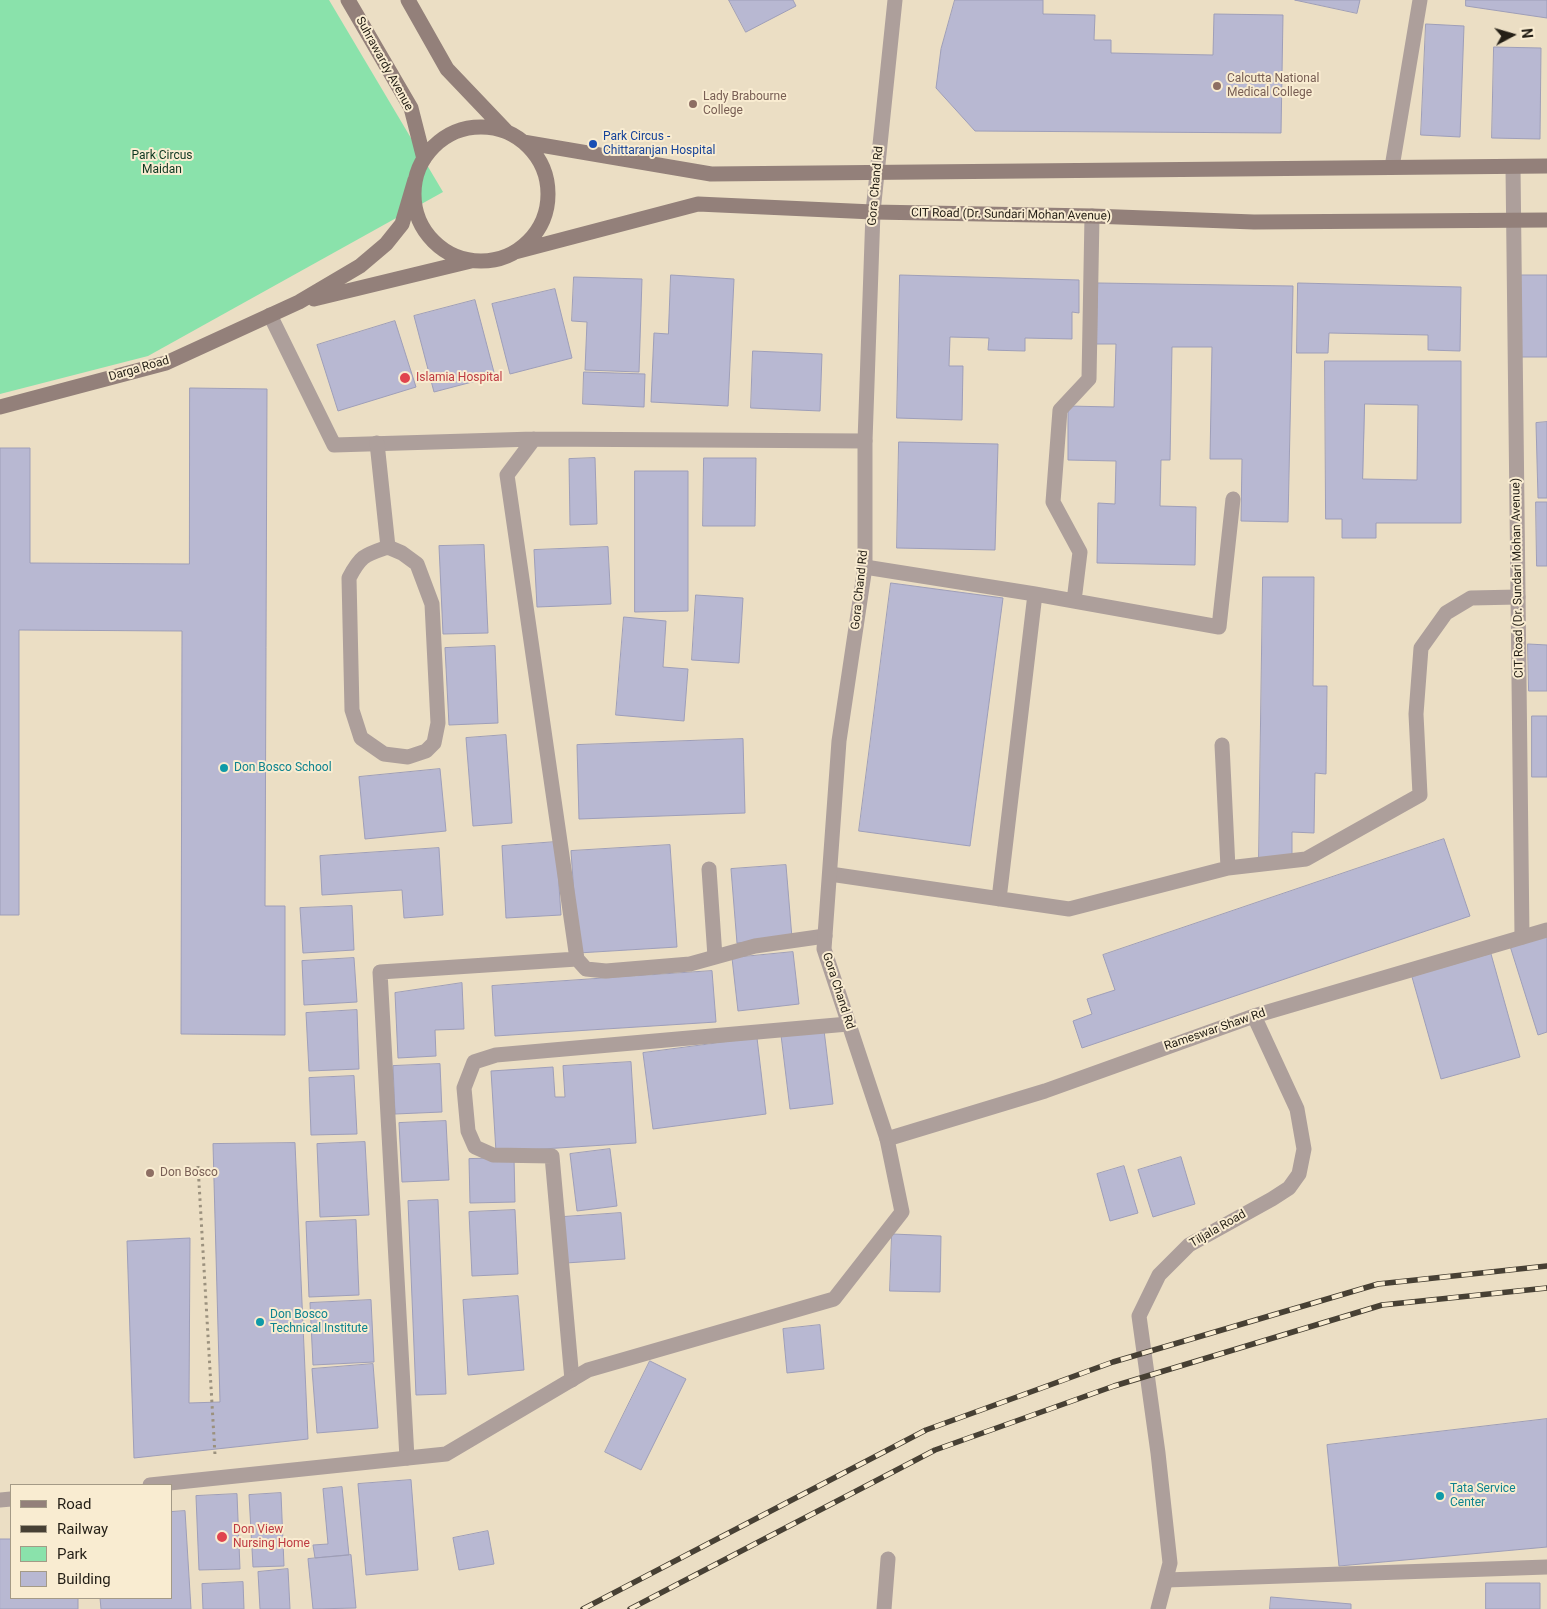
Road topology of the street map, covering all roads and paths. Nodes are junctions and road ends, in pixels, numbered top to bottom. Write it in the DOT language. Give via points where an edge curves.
graph roads {
  1 [pos="348,0"];
  2 [pos="408,0"];
  3 [pos="895,0"];
  4 [pos="1420,0"];
  5 [pos="507,132"];
  6 [pos="523,142"];
  7 [pos="424,159"];
  8 [pos="1547,166"];
  9 [pos="1513,167"];
  10 [pos="1392,168"];
  11 [pos="877,172"];
  12 [pos="415,180"];
  13 [pos="873,212"];
  14 [pos="1092,216"];
  15 [pos="1513,219"];
  16 [pos="1547,220"];
  17 [pos="515,252"];
  18 [pos="473,261"];
  19 [pos="299,302"];
  20 [pos="270,315"];
  21 [pos="0,407"];
  22 [pos="534,439"];
  23 [pos="865,441"];
  24 [pos="377,443"];
  25 [pos="1233,499"];
  26 [pos="388,547"];
  27 [pos="865,567"];
  28 [pos="1035,594"];
  29 [pos="1518,597"];
  30 [pos="1074,601"];
  31 [pos="1222,745"];
  32 [pos="1228,868"];
  33 [pos="709,869"];
  34 [pos="830,874"];
  35 [pos="999,899"];
  36 [pos="1547,930"];
  37 [pos="825,936"];
  38 [pos="1522,937"];
  39 [pos="714,957"];
  40 [pos="577,959"];
  41 [pos="1254,1016"];
  42 [pos="848,1024"];
  43 [pos="887,1139"];
  44 [pos="198,1166"];
  45 [pos="572,1380"];
  46 [pos="407,1458"];
  47 [pos="216,1478"];
  48 [pos="159,1484"];
  49 [pos="888,1559"];
  50 [pos="1547,1567"];
  51 [pos="1166,1580"];
  52 [pos="884,1609"];
  53 [pos="1158,1609"];
  1 -- 7 [label="main road, Suhrawardy Avenue" via="411,108"];
  2 -- 5 [label="main road" via="447,69"];
  3 -- 11 [label="street, Gora Chand Rd"];
  4 -- 10 [label="street"];
  5 -- 6 [label="main road"];
  5 -- 7 [label="main road" via="484,127 458,130 438,142"];
  6 -- 11 [label="main road" via="710,174"];
  6 -- 17 [label="main road" via="538,160 547,183 546,206 541,223 528,242"];
  7 -- 12 [label="main road"];
  8 -- 9 [label="main road"];
  9 -- 10 [label="main road"];
  9 -- 15 [label="street, CIT Road (Dr. Sundari Mohan Avenue)"];
  10 -- 11 [label="main road"];
  11 -- 13 [label="street, Gora Chand Rd"];
  12 -- 18 [label="main road" via="415,205 422,227 432,241 451,254"];
  12 -- 19 [label="main road, Darga Road" via="402,224 386,244 360,266"];
  13 -- 14 [label="main road, CIT Road (Dr. Sundari Mohan Avenue)"];
  13 -- 17 [label="main road, CIT Road (Dr. Sundari Mohan Avenue)" via="698,204"];
  13 -- 23 [label="street, Gora Chand Rd"];
  14 -- 15 [label="main road, CIT Road (Dr. Sundari Mohan Avenue)" via="1254,222"];
  14 -- 30 [label="street" via="1089,379 1060,410 1053,502 1080,552"];
  15 -- 16 [label="main road, CIT Road (Dr. Sundari Mohan Avenue)"];
  15 -- 29 [label="street, CIT Road (Dr. Sundari Mohan Avenue)"];
  17 -- 18 [label="main road" via="494,260"];
  18 -- 19 [label="main road, Darga Road"];
  19 -- 20 [label="main road, Darga Road"];
  20 -- 21 [label="main road, Darga Road" via="166,363"];
  20 -- 24 [label="street" via="334,445"];
  22 -- 23 [label="street"];
  22 -- 24 [label="street"];
  22 -- 40 [label="street" via="507,475"];
  23 -- 27 [label="street, Gora Chand Rd"];
  24 -- 26 [label="street"];
  25 -- 30 [label="street" via="1220,627"];
  26 -- 26 [label="street" via="417,564 432,604 438,723 434,743 426,751 408,757 384,754 361,738 352,710 349,578 364,555"];
  27 -- 28 [label="street"];
  27 -- 34 [label="street, Gora Chand Rd" via="840,741"];
  28 -- 30 [label="street"];
  28 -- 35 [label="street"];
  29 -- 32 [label="street" via="1471,598 1446,613 1421,648 1416,714 1420,795 1306,859"];
  29 -- 38 [label="street, CIT Road (Dr. Sundari Mohan Avenue)"];
  31 -- 32 [label="street"];
  32 -- 35 [label="street" via="1069,909"];
  33 -- 39 [label="street"];
  34 -- 35 [label="street"];
  34 -- 37 [label="street, Gora Chand Rd"];
  36 -- 38 [label="street, Rameswar Shaw Rd"];
  37 -- 39 [label="street" via="756,946"];
  37 -- 42 [label="street, Gora Chand Rd" via="824,949"];
  38 -- 41 [label="street, Rameswar Shaw Rd"];
  39 -- 40 [label="street" via="690,964 606,971 586,969"];
  40 -- 46 [label="street" via="380,972"];
  41 -- 43 [label="street, Rameswar Shaw Rd" via="1045,1091"];
  41 -- 51 [label="street, Tiljala Road" via="1297,1109 1304,1149 1299,1174 1288,1188 1189,1245 1158,1275 1139,1316 1170,1563"];
  42 -- 43 [label="street, Gora Chand Rd"];
  42 -- 45 [label="street" via="496,1055 474,1062 464,1088 468,1131 475,1148 493,1156 552,1156"];
  43 -- 45 [label="street, Gora Chand Rd" via="902,1212 834,1299 588,1370"];
  44 -- 47 [label="path"];
  45 -- 46 [label="street, Gora Chand Rd" via="446,1454"];
  46 -- 47 [label="street, Gora Chand Rd"];
  47 -- 48 [label="street, Gora Chand Rd"];
  49 -- 52 [label="street"];
  50 -- 51 [label="street"];
  51 -- 53 [label="street, Tiljala Road"];
}
